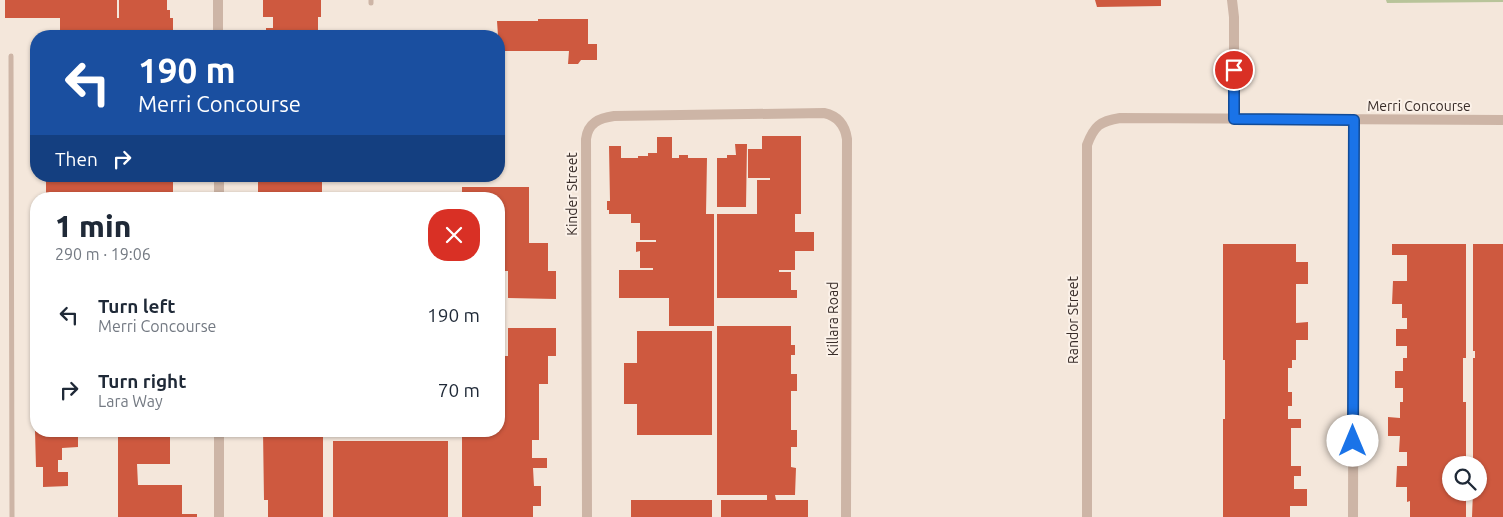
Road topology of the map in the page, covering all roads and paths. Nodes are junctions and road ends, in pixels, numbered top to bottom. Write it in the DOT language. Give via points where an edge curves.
graph roads {
  1 [pos="218,0"];
  2 [pos="1232,0"];
  3 [pos="218,30"];
  4 [pos="11,56"];
  5 [pos="1234,119"];
  6 [pos="1354,120"];
  7 [pos="1503,120"];
  8 [pos="840,122"];
  9 [pos="1097,126"];
  10 [pos="219,437"];
  11 [pos="12,517"];
  12 [pos="219,517"];
  13 [pos="587,517"];
  14 [pos="846,517"];
  15 [pos="1087,517"];
  16 [pos="1353,517"];
  1 -- 3 [label="street"];
  2 -- 5 [label="street"];
  4 -- 11 [label="lane"];
  5 -- 6 [label="street, Merri Concourse"];
  5 -- 9 [label="street, Merri Concourse" via="1120,118 1106,120"];
  6 -- 7 [label="street, Merri Concourse"];
  6 -- 16 [label="street"];
  8 -- 13 [label="street, Kinder Street" via="824,113 614,116 598,120 590,127 586,139"];
  8 -- 14 [label="street, Killara Road" via="847,139"];
  9 -- 15 [label="street, Randor Street" via="1087,145"];
  10 -- 12 [label="street"];
}
